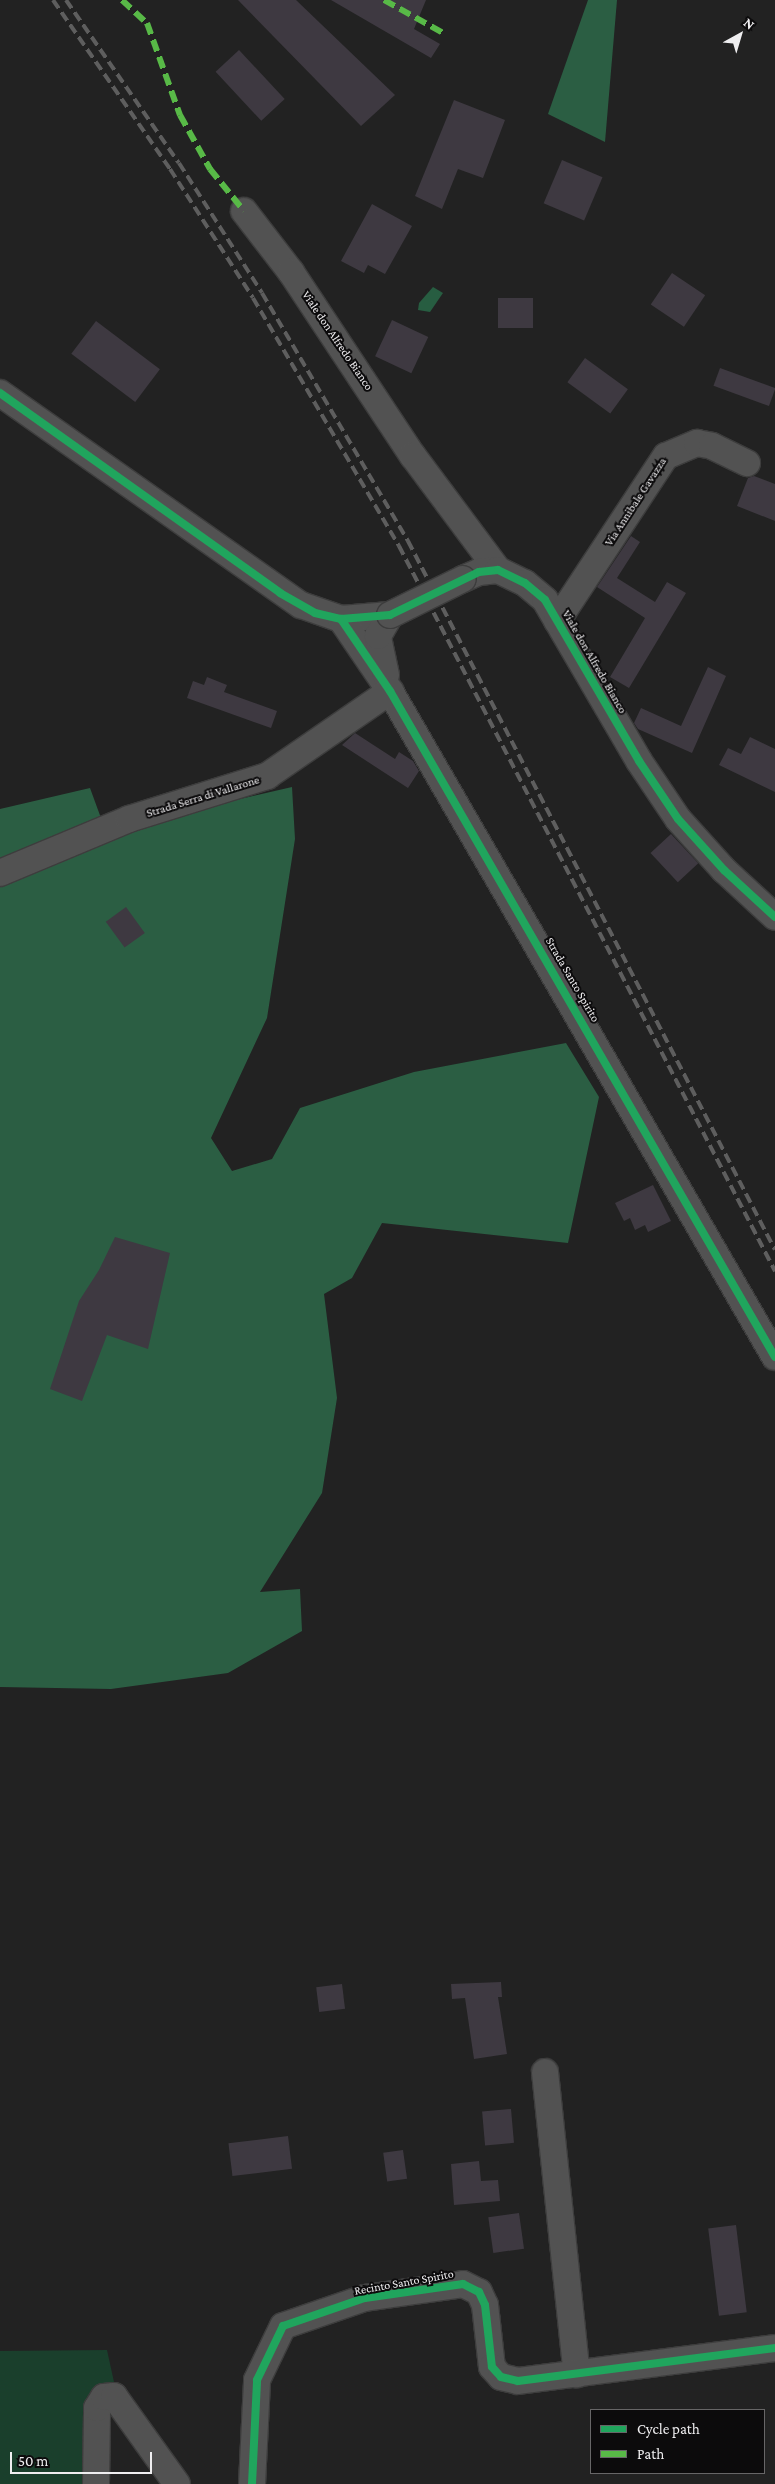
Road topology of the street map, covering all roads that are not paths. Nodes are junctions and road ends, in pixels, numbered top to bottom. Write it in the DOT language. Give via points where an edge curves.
graph roads {
  1 [pos="244,211"];
  2 [pos="0,393"];
  3 [pos="747,463"];
  4 [pos="498,570"];
  5 [pos="390,615"];
  6 [pos="334,617"];
  7 [pos="557,621"];
  8 [pos="390,691"];
  9 [pos="0,873"];
  10 [pos="775,917"];
  11 [pos="775,1357"];
  12 [pos="545,2072"];
  13 [pos="775,2348"];
  14 [pos="577,2374"];
  15 [pos="96,2484"];
  16 [pos="178,2484"];
  17 [pos="252,2484"];
  1 -- 4 [label="street, Viale don Alfredo Bianco" via="291,272 413,456"];
  2 -- 6 [label="street" via="280,593 315,613"];
  3 -- 7 [label="street, Via Annibale Gavazza" via="712,446 697,443 666,456"];
  4 -- 5 [label="street, bridge" via="479,572 462,579"];
  4 -- 7 [label="street, Viale don Alfredo Bianco" via="525,583 545,600"];
  5 -- 6 [label="street"];
  5 -- 8 [label="street, Strada Santo Spirito" via="378,636 379,653"];
  6 -- 8 [label="street, Strada Santo Spirito"];
  7 -- 10 [label="street, Viale don Alfredo Bianco" via="639,761 678,819 724,870"];
  8 -- 9 [label="street, Strada Serra di Vallarone" via="267,776 129,819"];
  8 -- 11 [label="street, Strada Santo Spirito"];
  12 -- 14 [label="street"];
  13 -- 14 [label="street, Recinto Santo Spirito"];
  14 -- 17 [label="street, Recinto Santo Spirito" via="518,2381 501,2377 492,2367 485,2305 478,2292 463,2284 365,2298 283,2326 257,2380"];
  15 -- 16 [label="street" via="96,2408 104,2397 114,2396"];
}
